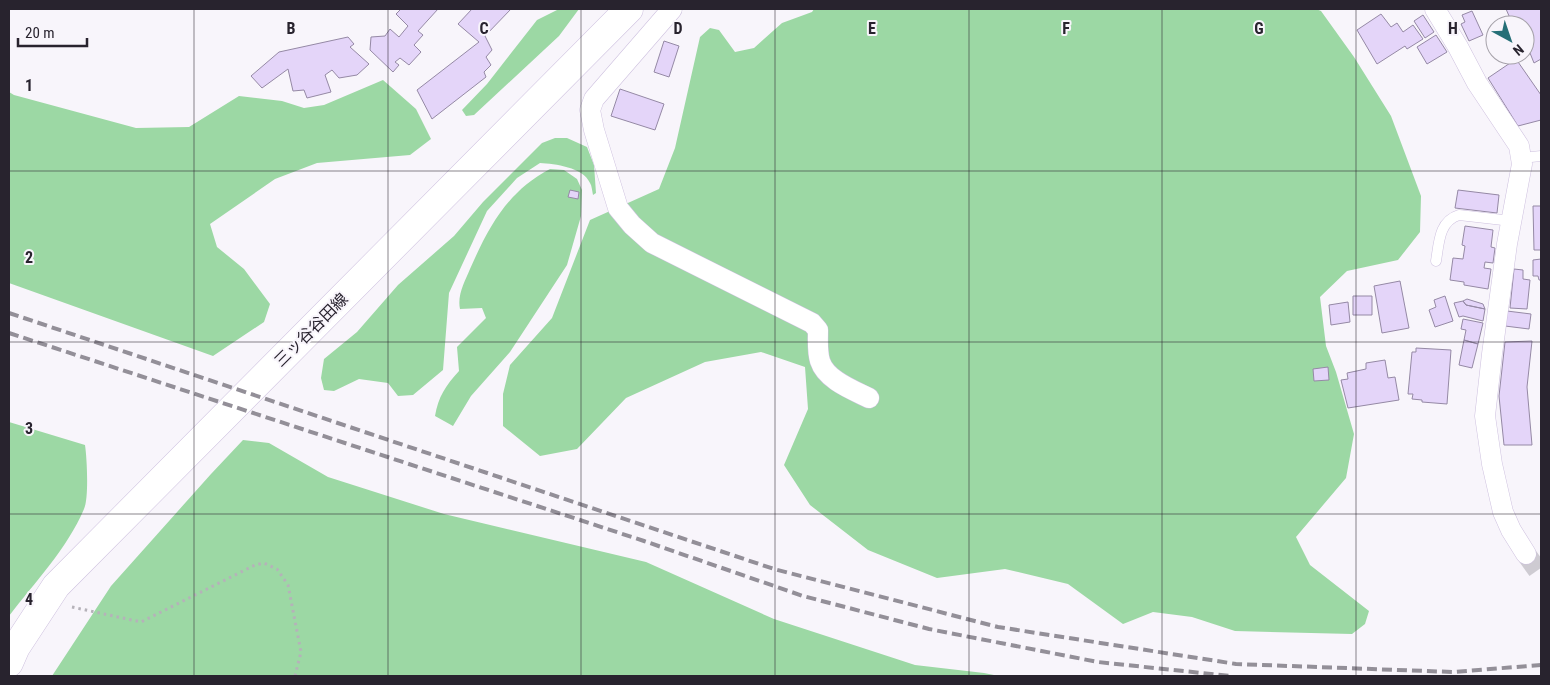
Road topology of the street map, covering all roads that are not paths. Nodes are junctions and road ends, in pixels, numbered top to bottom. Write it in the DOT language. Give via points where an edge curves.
graph roads {
  1 [pos="629,9"];
  2 [pos="672,9"];
  3 [pos="1435,9"];
  4 [pos="1541,156"];
  5 [pos="1521,158"];
  6 [pos="1512,221"];
  7 [pos="1436,261"];
  8 [pos="869,398"];
  9 [pos="1526,554"];
  10 [pos="9,663"];
  1 -- 10 [label="main road, 三ッ谷谷田線" via="56,586"];
  2 -- 8 [label="street" via="594,99 590,110 618,208 652,243 812,323 818,330 820,362 829,374"];
  3 -- 5 [label="street" via="1477,83 1519,146"];
  4 -- 5 [label="lane"];
  5 -- 6 [label="street"];
  6 -- 7 [label="lane" via="1452,217 1442,231"];
  6 -- 9 [label="street" via="1485,416 1503,512"];
}
